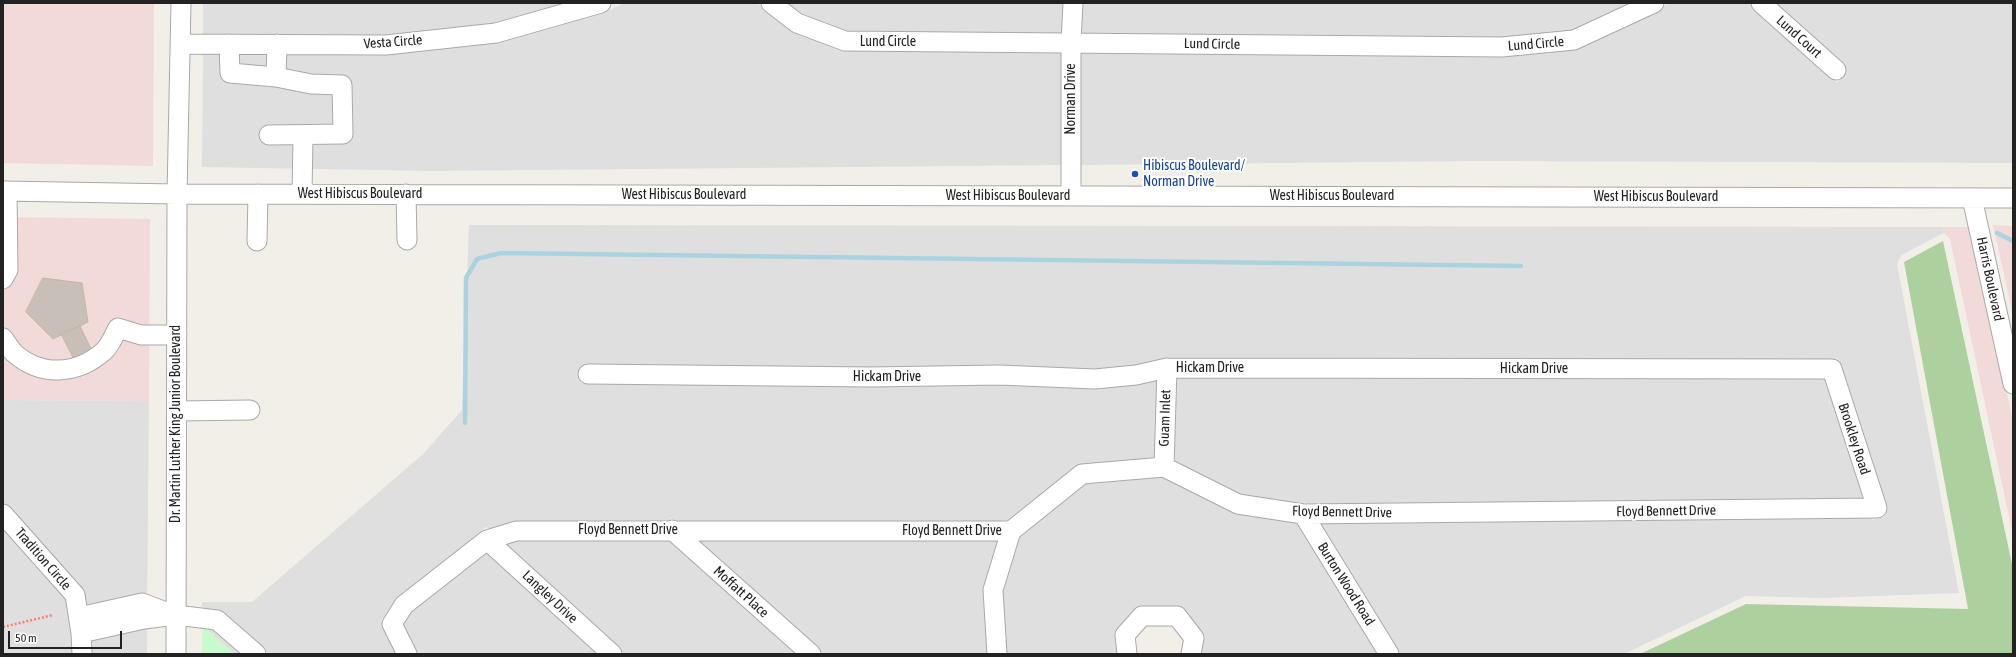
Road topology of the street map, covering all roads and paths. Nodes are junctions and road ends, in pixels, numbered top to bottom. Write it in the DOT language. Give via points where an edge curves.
graph roads {
  1 [pos="181,3"];
  2 [pos="601,3"];
  3 [pos="771,3"];
  4 [pos="1073,3"];
  5 [pos="1654,3"];
  6 [pos="1761,3"];
  7 [pos="1071,43"];
  8 [pos="181,44"];
  9 [pos="229,44"];
  10 [pos="277,44"];
  11 [pos="1836,70"];
  12 [pos="276,77"];
  13 [pos="270,134"];
  14 [pos="303,134"];
  15 [pos="5,191"];
  16 [pos="177,194"];
  17 [pos="258,194"];
  18 [pos="302,194"];
  19 [pos="406,194"];
  20 [pos="1071,196"];
  21 [pos="1972,198"];
  22 [pos="2013,198"];
  23 [pos="407,240"];
  24 [pos="257,241"];
  25 [pos="6,275"];
  26 [pos="176,336"];
  27 [pos="3,338"];
  28 [pos="1167,368"];
  29 [pos="1832,369"];
  30 [pos="588,374"];
  31 [pos="2013,384"];
  32 [pos="250,410"];
  33 [pos="176,411"];
  34 [pos="1164,467"];
  35 [pos="1877,508"];
  36 [pos="3,514"];
  37 [pos="1303,514"];
  38 [pos="672,530"];
  39 [pos="1011,531"];
  40 [pos="487,540"];
  41 [pos="53,615"];
  42 [pos="176,615"];
  43 [pos="80,625"];
  44 [pos="3,628"];
  45 [pos="82,654"];
  46 [pos="176,654"];
  47 [pos="256,654"];
  48 [pos="407,654"];
  49 [pos="612,654"];
  50 [pos="811,654"];
  51 [pos="997,654"];
  52 [pos="1127,654"];
  53 [pos="1191,654"];
  54 [pos="1389,654"];
  1 -- 8 [label="street, Dr. Martin Luther King Junior Boulevard"];
  2 -- 10 [label="street, Vesta Circle" via="496,32 386,45"];
  3 -- 7 [label="street, Lund Circle" via="796,23 846,41"];
  4 -- 7 [label="street, Norman Drive"];
  5 -- 7 [label="street, Lund Circle" via="1574,40 1502,47"];
  6 -- 11 [label="street, Lund Court"];
  7 -- 20 [label="street, Norman Drive"];
  8 -- 9 [label="street, Vesta Circle"];
  8 -- 16 [label="street, Dr. Martin Luther King Junior Boulevard"];
  9 -- 10 [label="street, Vesta Circle"];
  9 -- 12 [label="street" via="230,73"];
  10 -- 12 [label="street"];
  12 -- 14 [label="street" via="311,84 342,85 343,134"];
  13 -- 14 [label="street"];
  14 -- 18 [label="street"];
  15 -- 16 [label="street, West Hibiscus Boulevard"];
  15 -- 25 [label="street"];
  16 -- 17 [label="street, West Hibiscus Boulevard"];
  16 -- 26 [label="street, Dr. Martin Luther King Junior Boulevard"];
  17 -- 18 [label="street, West Hibiscus Boulevard"];
  17 -- 24 [label="street"];
  18 -- 19 [label="street, West Hibiscus Boulevard"];
  19 -- 20 [label="street, West Hibiscus Boulevard"];
  19 -- 23 [label="street"];
  20 -- 21 [label="street, West Hibiscus Boulevard"];
  21 -- 22 [label="street, West Hibiscus Boulevard"];
  21 -- 31 [label="street, Harris Boulevard"];
  26 -- 27 [label="street" via="141,335 118,328 105,350 83,366 57,371 31,365 13,352"];
  26 -- 33 [label="street, Dr. Martin Luther King Junior Boulevard"];
  28 -- 29 [label="street, Hickam Drive"];
  28 -- 30 [label="street, Hickam Drive" via="1136,375 1095,379 999,376"];
  28 -- 34 [label="street, Guam Inlet"];
  29 -- 35 [label="street, Brookley Road"];
  32 -- 33 [label="street"];
  33 -- 42 [label="street, Dr. Martin Luther King Junior Boulevard"];
  34 -- 37 [label="street, Floyd Bennett Drive" via="1238,504"];
  34 -- 39 [label="street, Floyd Bennett Drive" via="1082,474"];
  35 -- 37 [label="street, Floyd Bennett Drive"];
  36 -- 43 [label="street, Tradition Circle" via="75,595"];
  37 -- 54 [label="street, Burton Wood Road"];
  38 -- 39 [label="street, Floyd Bennett Drive"];
  38 -- 40 [label="street, Floyd Bennett Drive" via="516,531"];
  38 -- 50 [label="street, Moffatt Place"];
  39 -- 51 [label="street" via="993,590"];
  40 -- 48 [label="street, Floyd Bennett Drive" via="404,605 392,624"];
  40 -- 49 [label="street, Langley Drive"];
  41 -- 44 [label="path"];
  42 -- 43 [label="street"];
  42 -- 46 [label="street, Dr. Martin Luther King Junior Boulevard"];
  42 -- 47 [label="street" via="217,620"];
  43 -- 45 [label="street, Tradition Circle"];
  52 -- 53 [label="street" via="1125,635 1142,616 1177,616 1194,638"];
}
